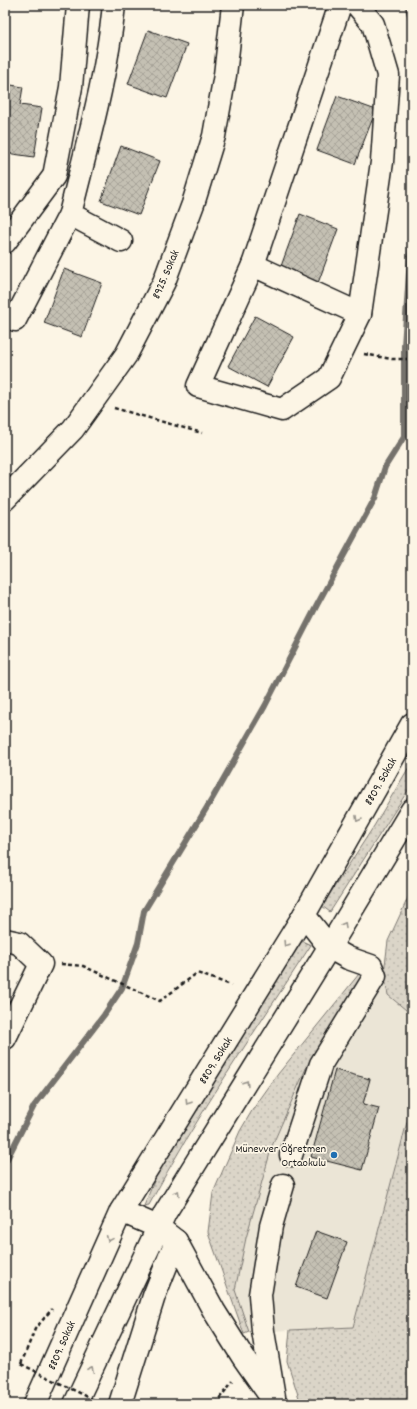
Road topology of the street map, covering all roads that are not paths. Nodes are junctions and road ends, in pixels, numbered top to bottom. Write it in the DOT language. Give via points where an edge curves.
graph roads {
  1 [pos="78,5"];
  2 [pos="114,5"];
  3 [pos="234,5"];
  4 [pos="340,5"];
  5 [pos="357,5"];
  6 [pos="70,214"];
  7 [pos="121,241"];
  8 [pos="5,242"];
  9 [pos="253,265"];
  10 [pos="360,314"];
  11 [pos="15,320"];
  12 [pos="5,499"];
  13 [pos="412,724"];
  14 [pos="412,810"];
  15 [pos="304,915"];
  16 [pos="5,940"];
  17 [pos="330,948"];
  18 [pos="5,1038"];
  19 [pos="291,1155"];
  20 [pos="282,1185"];
  21 [pos="121,1211"];
  22 [pos="158,1227"];
  23 [pos="176,1241"];
  24 [pos="35,1404"];
  25 [pos="75,1404"];
  26 [pos="120,1404"];
  27 [pos="276,1404"];
  1 -- 8 [label="street" via="71,87 54,176"];
  2 -- 6 [label="street" via="111,34 97,101"];
  3 -- 12 [label="street, 8925. Sokak" via="214,136 193,204 164,282 126,355 73,429"];
  4 -- 9 [label="street"];
  5 -- 10 [label="street" via="373,24 388,75 382,162"];
  6 -- 7 [label="street"];
  6 -- 11 [label="street"];
  9 -- 10 [label="street"];
  9 -- 10 [label="street" via="198,386 282,410 328,378"];
  13 -- 15 [label="street, 8809. Sokak, one-way"];
  17 -- 14 [label="street, one-way"];
  15 -- 17 [label="street"];
  15 -- 21 [label="street, 8809. Sokak, one-way"];
  16 -- 18 [label="street" via="19,943 41,964"];
  17 -- 19 [label="street" via="371,966 375,976 321,1064"];
  22 -- 17 [label="street, one-way"];
  20 -- 27 [label="street" via="271,1226 260,1295 263,1332"];
  21 -- 22 [label="street"];
  21 -- 24 [label="street, 8809. Sokak, one-way"];
  22 -- 23 [label="street"];
  25 -- 22 [label="street, one-way"];
  23 -- 26 [label="street" via="154,1296"];
  23 -- 27 [label="street" via="214,1311"];
}
